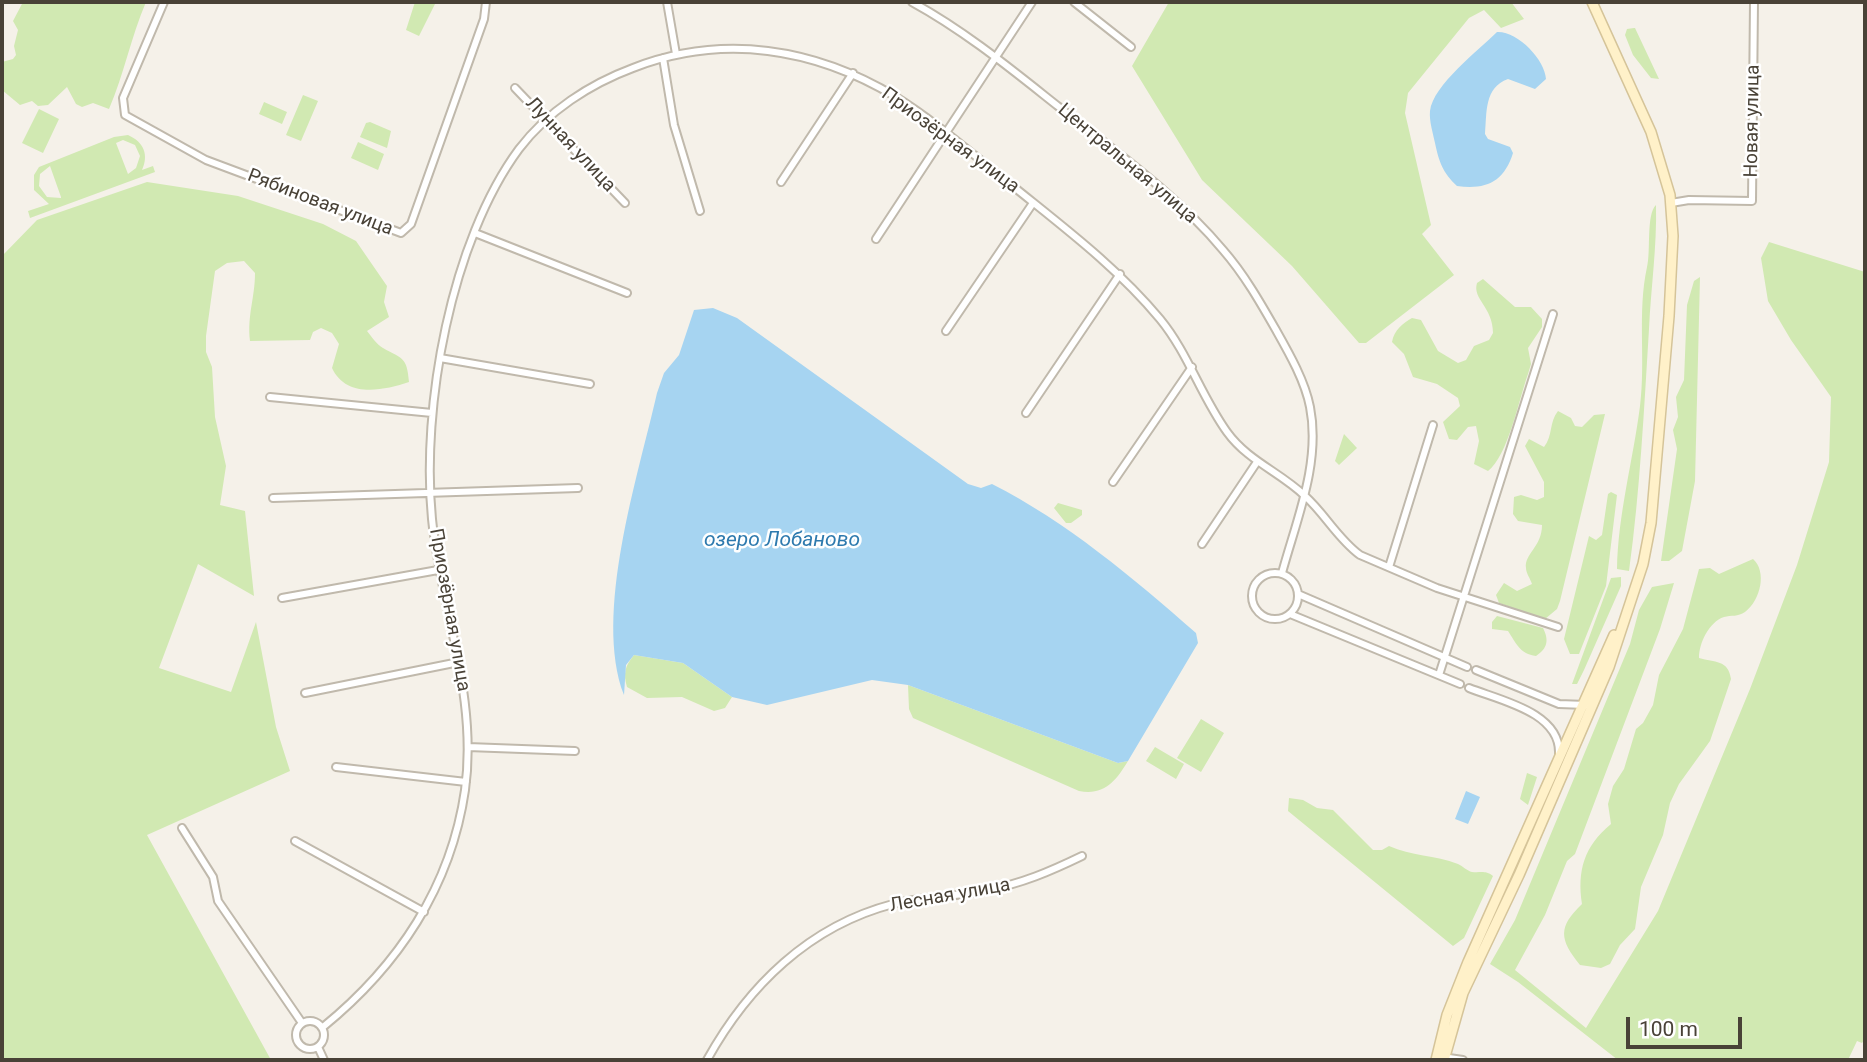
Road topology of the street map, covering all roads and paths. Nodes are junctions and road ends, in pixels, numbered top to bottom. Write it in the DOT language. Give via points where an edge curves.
graph roads {
  1 [pos="164,2"];
  2 [pos="486,2"];
  3 [pos="667,2"];
  4 [pos="912,2"];
  5 [pos="1032,2"];
  6 [pos="1074,2"];
  7 [pos="1592,2"];
  8 [pos="1754,2"];
  9 [pos="1131,47"];
  10 [pos="676,54"];
  11 [pos="996,57"];
  12 [pos="663,58"];
  13 [pos="853,73"];
  14 [pos="515,88"];
  15 [pos="546,119"];
  16 [pos="946,134"];
  17 [pos="781,182"];
  18 [pos="625,203"];
  19 [pos="1033,203"];
  20 [pos="1671,203"];
  21 [pos="700,211"];
  22 [pos="475,233"];
  23 [pos="876,239"];
  24 [pos="1120,274"];
  25 [pos="627,293"];
  26 [pos="1553,314"];
  27 [pos="946,331"];
  28 [pos="440,358"];
  29 [pos="1192,366"];
  30 [pos="590,384"];
  31 [pos="270,397"];
  32 [pos="432,413"];
  33 [pos="1026,413"];
  34 [pos="1433,425"];
  35 [pos="1257,462"];
  36 [pos="1113,482"];
  37 [pos="578,488"];
  38 [pos="431,493"];
  39 [pos="1303,494"];
  40 [pos="273,498"];
  41 [pos="1202,544"];
  42 [pos="1389,567"];
  43 [pos="438,570"];
  44 [pos="1282,573"];
  45 [pos="1298,594"];
  46 [pos="282,598"];
  47 [pos="1465,598"];
  48 [pos="1290,614"];
  49 [pos="1558,627"];
  50 [pos="1446,658"];
  51 [pos="458,662"];
  52 [pos="1467,667"];
  53 [pos="1476,670"];
  54 [pos="1439,676"];
  55 [pos="1460,684"];
  56 [pos="1469,688"];
  57 [pos="304,693"];
  58 [pos="1588,706"];
  59 [pos="468,747"];
  60 [pos="575,751"];
  61 [pos="1559,763"];
  62 [pos="336,767"];
  63 [pos="466,782"];
  64 [pos="182,828"];
  65 [pos="295,841"];
  66 [pos="1082,856"];
  67 [pos="424,912"];
  68 [pos="302,1023"];
  69 [pos="323,1027"];
  70 [pos="318,1047"];
  71 [pos="1440,1059"];
  72 [pos="324,1060"];
  73 [pos="707,1060"];
  74 [pos="1464,1060"];
  1 -- 2 [label="street, Рябиновая улица" via="123,98 125,115 206,160 401,233 411,224 484,19"];
  3 -- 10 [label="street"];
  4 -- 11 [label="street, Центральная улица" via="946,20"];
  5 -- 11 [label="street"];
  6 -- 9 [label="street"];
  7 -- 20 [label="main road" via="1655,142"];
  8 -- 20 [label="street, Новая улица" via="1752,201"];
  10 -- 12 [label="street, Приозёрная улица"];
  10 -- 13 [label="street, Приозёрная улица" via="770,50 799,54"];
  11 -- 16 [label="street"];
  11 -- 39 [label="street, Центральная улица" via="1175,199 1238,269 1284,344 1310,405 1313,435"];
  12 -- 15 [label="street, Приозёрная улица" via="612,76"];
  12 -- 21 [label="street" via="674,125"];
  13 -- 16 [label="street, Приозёрная улица"];
  13 -- 17 [label="street"];
  14 -- 15 [label="street, Лунная улица"];
  15 -- 18 [label="street, Лунная улица"];
  15 -- 22 [label="street, Приозёрная улица" via="495,187"];
  16 -- 19 [label="street, Приозёрная улица"];
  16 -- 23 [label="street"];
  19 -- 24 [label="street, Приозёрная улица"];
  19 -- 27 [label="street"];
  20 -- 58 [label="main road" via="1669,316 1648,544 1626,612 1600,663"];
  22 -- 25 [label="street"];
  22 -- 28 [label="street, Приозёрная улица"];
  24 -- 29 [label="street, Приозёрная улица" via="1165,324"];
  24 -- 33 [label="street"];
  26 -- 47 [label="street"];
  28 -- 30 [label="street"];
  28 -- 32 [label="street, Приозёрная улица"];
  29 -- 35 [label="street, Приозёрная улица" via="1229,435"];
  29 -- 36 [label="street"];
  31 -- 32 [label="street"];
  32 -- 38 [label="street, Приозёрная улица"];
  34 -- 42 [label="street"];
  35 -- 39 [label="street, Приозёрная улица"];
  35 -- 41 [label="street"];
  37 -- 38 [label="street"];
  38 -- 40 [label="street"];
  38 -- 43 [label="street, Приозёрная улица"];
  39 -- 42 [label="street, Приозёрная улица" via="1349,547"];
  39 -- 44 [label="street, Центральная улица"];
  42 -- 47 [label="street, Приозёрная улица"];
  43 -- 46 [label="street"];
  43 -- 51 [label="street, Приозёрная улица"];
  44 -- 45 [label="street" via="1291,579"];
  44 -- 48 [label="street" via="1261,578 1252,598 1255,608 1268,618"];
  45 -- 48 [label="street"];
  45 -- 50 [label="street"];
  47 -- 49 [label="street, Приозёрная улица"];
  47 -- 50 [label="street"];
  48 -- 54 [label="street"];
  50 -- 52 [label="street"];
  50 -- 54 [label="street"];
  51 -- 57 [label="street"];
  51 -- 59 [label="street, Приозёрная улица"];
  53 -- 58 [label="street" via="1559,704"];
  54 -- 55 [label="street"];
  56 -- 61 [label="street" via="1542,720 1558,737"];
  58 -- 61 [label="main road"];
  58 -- 71 [label="main road" via="1520,876 1463,993"];
  59 -- 60 [label="street"];
  59 -- 63 [label="street, Приозёрная улица"];
  61 -- 71 [label="main road" via="1468,962 1447,1015"];
  62 -- 63 [label="street"];
  63 -- 67 [label="street, Приозёрная улица" via="455,840"];
  64 -- 68 [label="street" via="213,877 218,901"];
  65 -- 67 [label="street"];
  66 -- 73 [label="street, Лесная улица" via="1019,883 891,904 837,925 798,949 759,986 736,1012"];
  67 -- 69 [label="street, Приозёрная улица" via="380,975"];
  68 -- 69 [label="street" via="313,1021"];
  68 -- 70 [label="street" via="296,1033 300,1044"];
  69 -- 70 [label="street" via="324,1038"];
  70 -- 72 [label="street"];
  71 -- 74 [label="street"];
}
